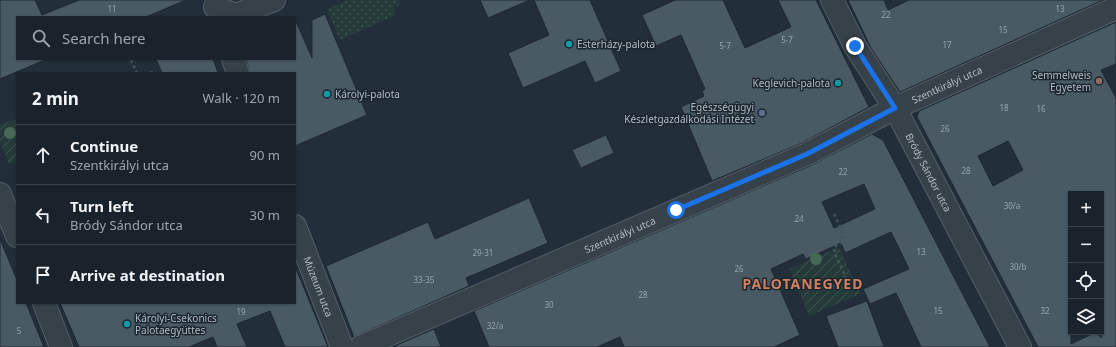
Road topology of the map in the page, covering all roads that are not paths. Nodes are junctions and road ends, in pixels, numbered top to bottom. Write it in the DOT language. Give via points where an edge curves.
graph roads {
  1 [pos="274,0"];
  2 [pos="832,0"];
  3 [pos="219,6"];
  4 [pos="1116,8"];
  5 [pos="233,60"];
  6 [pos="238,72"];
  7 [pos="895,108"];
  8 [pos="0,194"];
  9 [pos="296,229"];
  10 [pos="16,234"];
  11 [pos="44,304"];
  12 [pos="61,347"];
  13 [pos="342,347"];
  14 [pos="360,347"];
  15 [pos="1020,347"];
  1 -- 3 [label="street" via="236,15"];
  2 -- 7 [label="street, Bródy Sándor utca" via="855,46"];
  4 -- 7 [label="street, Szentkirályi utca"];
  5 -- 6 [label="street"];
  7 -- 14 [label="street, Szentkirályi utca" via="807,154"];
  7 -- 15 [label="street, Bródy Sándor utca"];
  8 -- 10 [label="street"];
  9 -- 13 [label="street, Múzeum utca"];
  11 -- 12 [label="street"];
}
